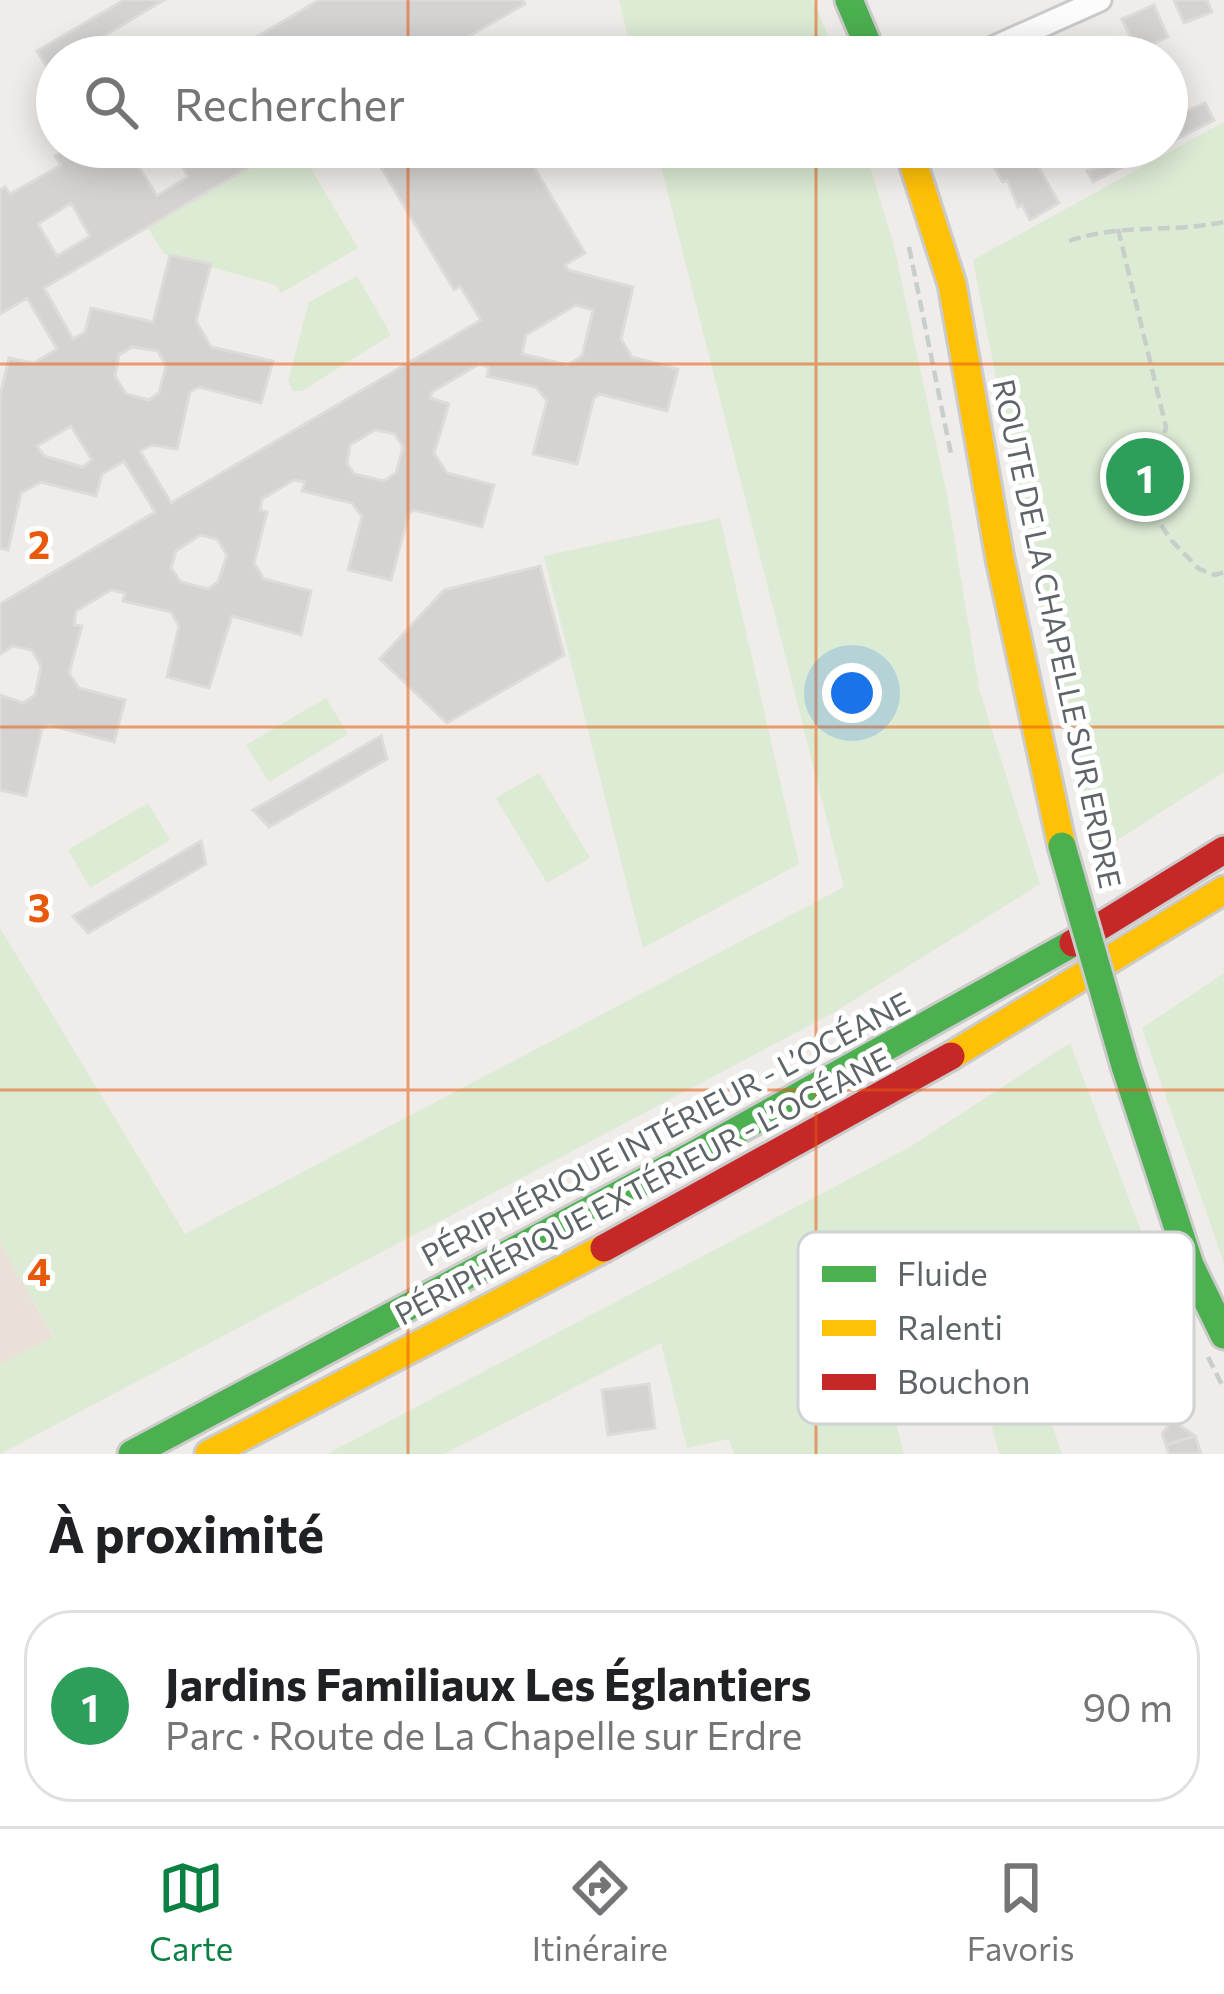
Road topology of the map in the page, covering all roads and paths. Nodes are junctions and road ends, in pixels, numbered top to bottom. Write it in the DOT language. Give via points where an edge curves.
graph roads {
  1 [pos="849,0"];
  2 [pos="1100,0"];
  3 [pos="864,36"];
  4 [pos="1019,36"];
  5 [pos="915,168"];
  6 [pos="1224,222"];
  7 [pos="1118,229"];
  8 [pos="1069,241"];
  9 [pos="1224,572"];
  10 [pos="1224,850"];
  11 [pos="1224,890"];
  12 [pos="1179,1232"];
  13 [pos="1194,1273"];
  14 [pos="1224,1335"];
  15 [pos="132,1454"];
  16 [pos="209,1454"];
  1 -- 3 [label="main road"];
  2 -- 4 [label="street"];
  5 -- 12 [label="main road, ROUTE DE LA CHAPELLE SUR ERDRE, bridge" via="952,284 1062,846"];
  6 -- 7 [label="path"];
  7 -- 8 [label="path"];
  7 -- 9 [label="path" via="1166,427 1152,511 1198,569"];
  10 -- 15 [label="main road, PÉRIPHÉRIQUE INTÉRIEUR - L’OCÉANE" via="1020,976"];
  11 -- 16 [label="main road, PÉRIPHÉRIQUE EXTÉRIEUR - L’OCÉANE" via="772,1157"];
  13 -- 14 [label="main road, ROUTE DE LA CHAPELLE SUR ERDRE, bridge"];
}
